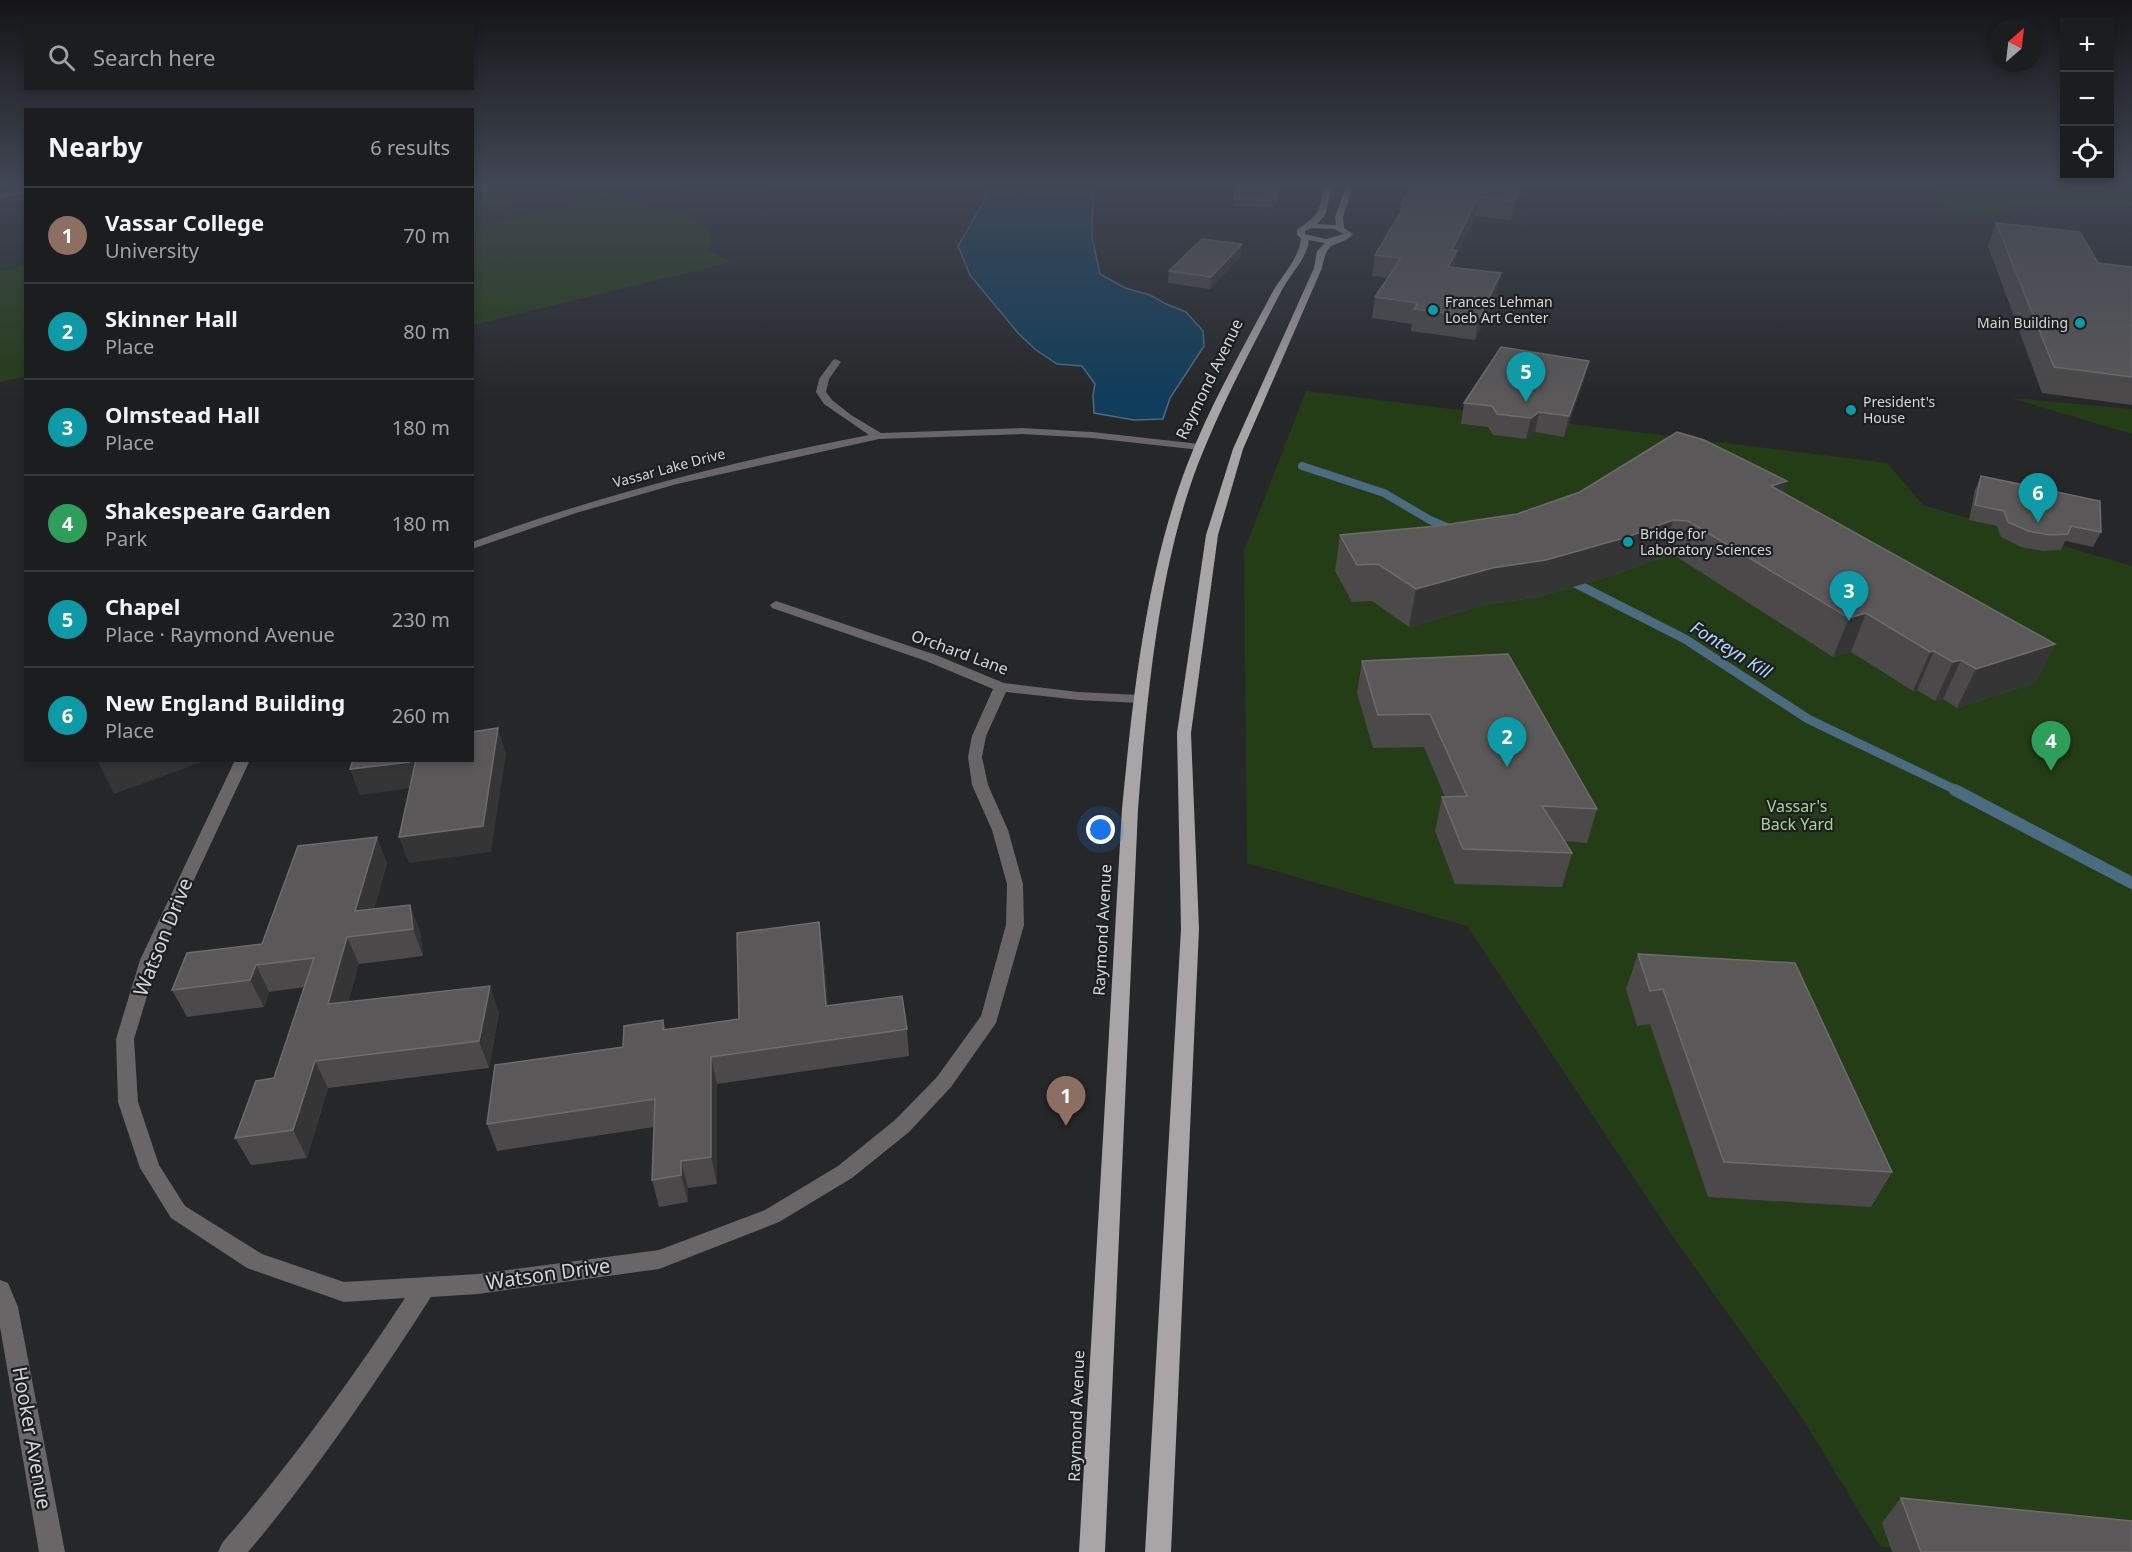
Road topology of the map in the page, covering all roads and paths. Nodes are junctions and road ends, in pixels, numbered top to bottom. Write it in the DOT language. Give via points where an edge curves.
graph roads {
  1 [pos="1300,255"];
  2 [pos="1320,255"];
  3 [pos="836,362"];
  4 [pos="879,436"];
  5 [pos="1200,447"];
  6 [pos="474,545"];
  7 [pos="776,605"];
  8 [pos="1001,687"];
  9 [pos="1140,699"];
  10 [pos="242,762"];
  11 [pos="425,1287"];
  12 [pos="0,1290"];
  13 [pos="52,1552"];
  14 [pos="231,1552"];
  15 [pos="1092,1552"];
  16 [pos="1158,1552"];
  1 -- 5 [label="main road, Raymond Avenue" via="1281,284 1219,402"];
  2 -- 16 [label="main road" via="1238,449 1212,535 1184,733 1190,929"];
  3 -- 4 [label="street" via="824,379 821,392 837,410"];
  4 -- 5 [label="street, Vassar Lake Drive" via="1022,431"];
  4 -- 6 [label="street, Vassar Lake Drive" via="670,481"];
  5 -- 9 [label="main road, Raymond Avenue" via="1166,552"];
  7 -- 8 [label="street, Orchard Lane" via="931,658"];
  8 -- 9 [label="street, Orchard Lane"];
  8 -- 11 [label="street, Watson Drive" via="979,736 975,757 980,785 1000,830 1015,884 1015,925 990,1018 944,1082 902,1125 845,1172 772,1216 659,1259 478,1284"];
  9 -- 15 [label="main road, Raymond Avenue" via="1130,809"];
  10 -- 11 [label="street, Watson Drive" via="149,960 125,1040 128,1102 150,1168 178,1212 255,1261 344,1292"];
  11 -- 14 [label="street" via="374,1367 281,1495"];
  12 -- 13 [label="street, Hooker Avenue" via="18,1358"];
}
